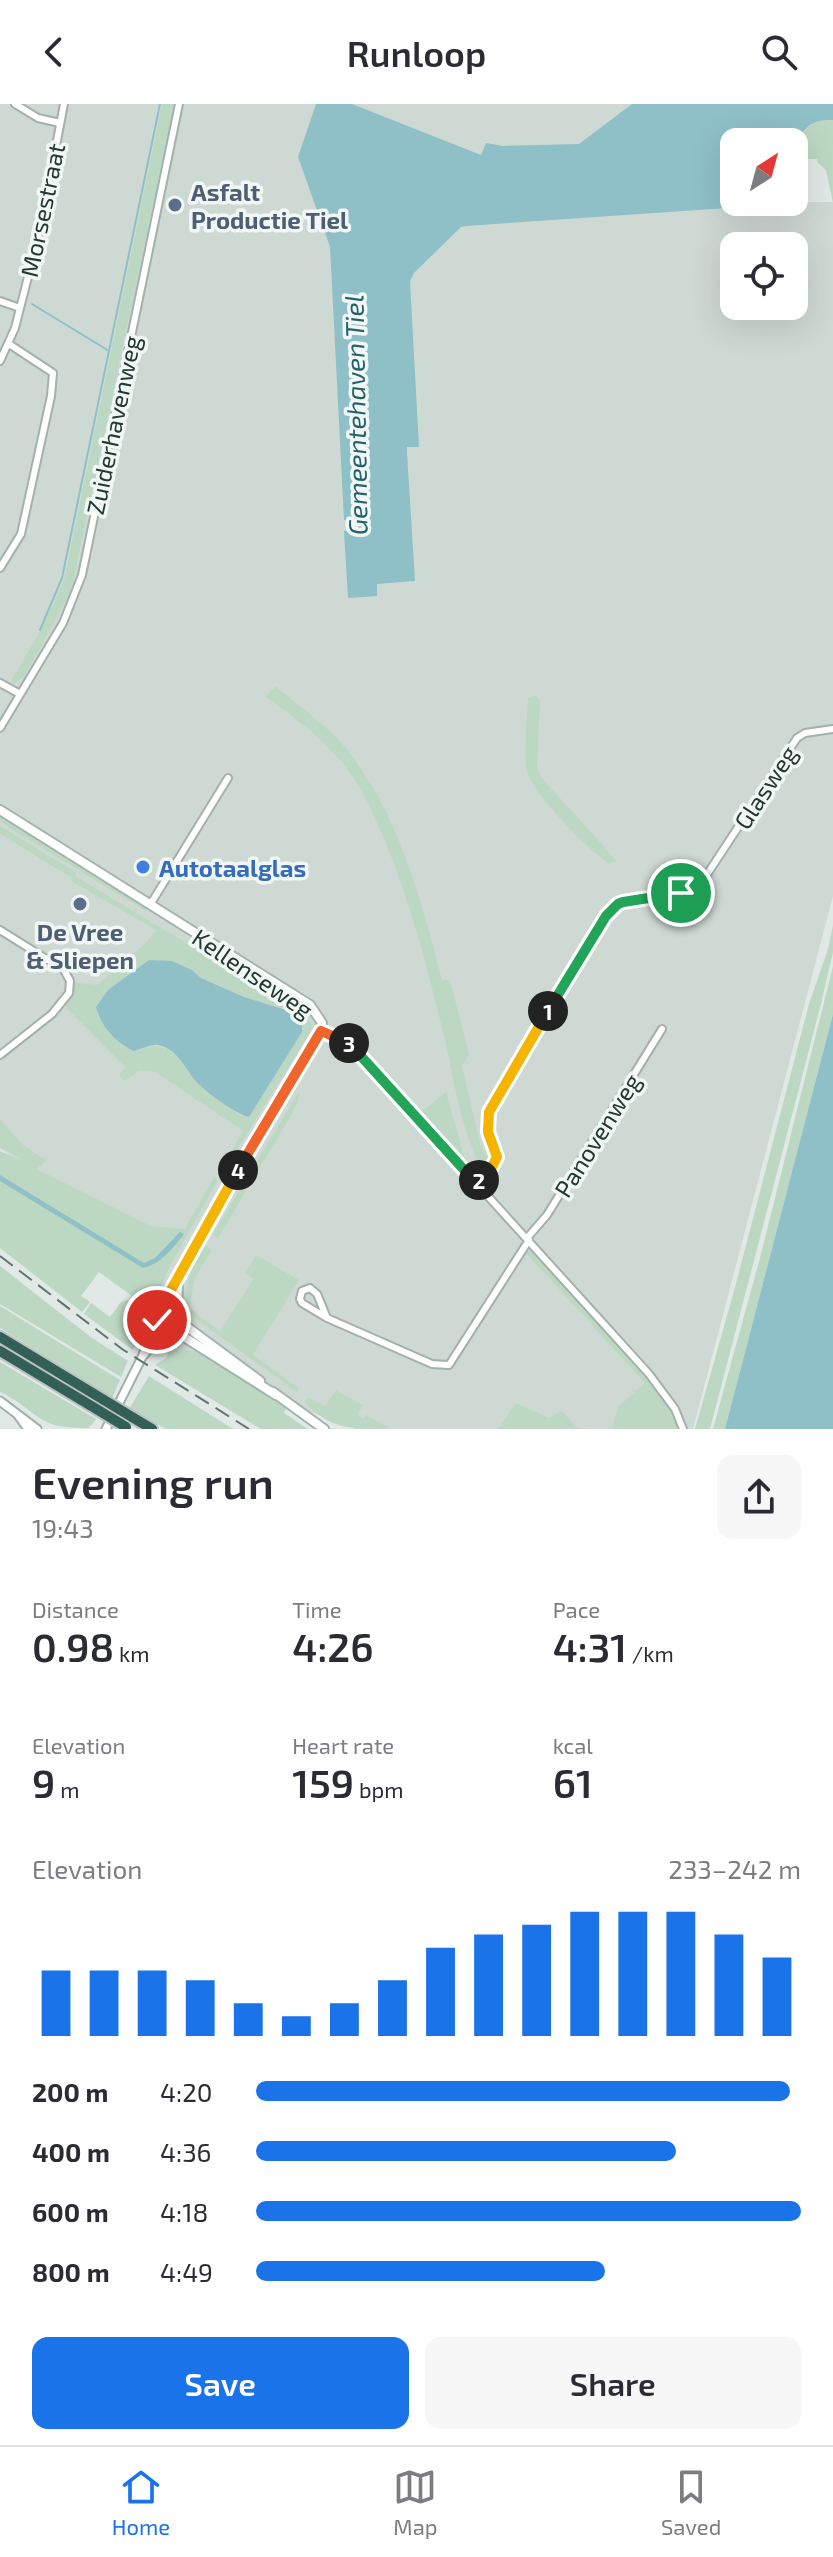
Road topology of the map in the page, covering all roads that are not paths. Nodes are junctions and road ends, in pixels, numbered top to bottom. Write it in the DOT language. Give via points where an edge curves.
graph roads {
  1 [pos="15,104"];
  2 [pos="64,104"];
  3 [pos="179,104"];
  4 [pos="60,123"];
  5 [pos="0,301"];
  6 [pos="20,308"];
  7 [pos="9,344"];
  8 [pos="0,361"];
  9 [pos="0,568"];
  10 [pos="0,683"];
  11 [pos="20,694"];
  12 [pos="0,728"];
  13 [pos="833,729"];
  14 [pos="228,778"];
  15 [pos="0,810"];
  16 [pos="150,905"];
  17 [pos="0,930"];
  18 [pos="662,1029"];
  19 [pos="321,1031"];
  20 [pos="0,1055"];
  21 [pos="476,1183"];
  22 [pos="528,1239"];
  23 [pos="179,1278"];
  24 [pos="179,1315"];
  25 [pos="327,1318"];
  26 [pos="170,1320"];
  27 [pos="0,1337"];
  28 [pos="0,1351"];
  29 [pos="276,1395"];
  30 [pos="0,1401"];
  31 [pos="101,1405"];
  32 [pos="17,1414"];
  33 [pos="129,1424"];
  34 [pos="28,1429"];
  35 [pos="37,1429"];
  36 [pos="106,1429"];
  37 [pos="152,1429"];
  38 [pos="324,1429"];
  39 [pos="683,1429"];
  1 -- 4 [label="street"];
  2 -- 4 [label="street, Morsestraat"];
  3 -- 11 [label="street, Zuiderhavenweg" via="82,575 70,609"];
  4 -- 6 [label="street, Morsestraat"];
  5 -- 6 [label="street"];
  6 -- 7 [label="street, Morsestraat"];
  7 -- 8 [label="street, Morsestraat"];
  7 -- 9 [label="street" via="53,373 21,534"];
  10 -- 11 [label="street"];
  11 -- 12 [label="street, Zuiderhavenweg"];
  13 -- 21 [label="street, Glasweg" via="797,738 700,885 612,909 493,1102 488,1126 497,1157"];
  14 -- 16 [label="street"];
  15 -- 16 [label="main road, Kellenseweg"];
  16 -- 19 [label="main road, Kellenseweg" via="310,1005 322,1023"];
  17 -- 20 [label="street" via="64,970 70,981 69,993 52,1014"];
  18 -- 22 [label="street, Panovenweg"];
  19 -- 21 [label="street, Kellenseweg" via="350,1044"];
  19 -- 23 [label="main road"];
  21 -- 22 [label="street, Kellenseweg"];
  22 -- 25 [label="street, Panovenweg" via="449,1365 432,1364"];
  22 -- 39 [label="street, Kellenseweg" via="664,1391"];
  23 -- 24 [label="main road"];
  23 -- 26 [label="main road" via="168,1296"];
  24 -- 26 [label="street"];
  24 -- 29 [label="main road" via="190,1330"];
  25 -- 25 [label="street" via="314,1291 302,1291 302,1303"];
  26 -- 29 [label="main road" via="181,1335"];
  26 -- 36 [label="street" via="143,1355"];
  27 -- 31 [label="highway"];
  28 -- 31 [label="highway"];
  29 -- 38 [label="main road"];
  30 -- 32 [label="street"];
  31 -- 33 [label="highway, bridge"];
  32 -- 34 [label="street"];
  32 -- 35 [label="street"];
  33 -- 37 [label="highway"];
}
